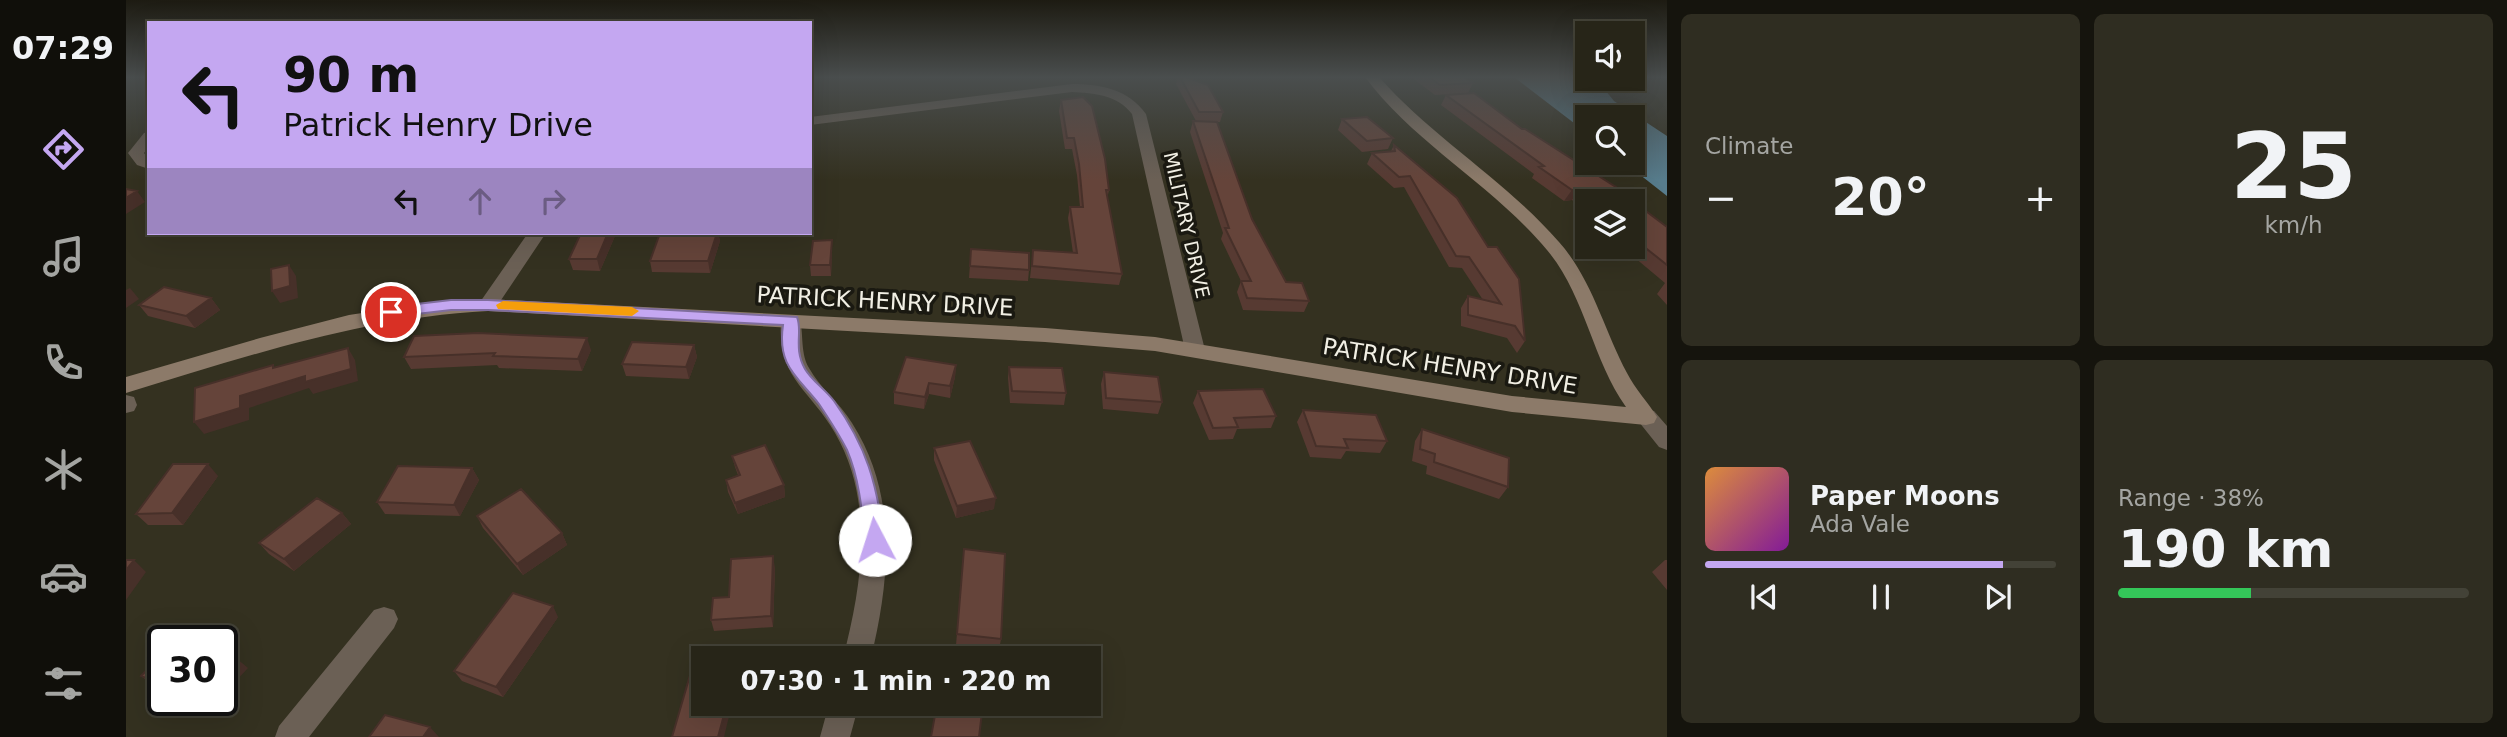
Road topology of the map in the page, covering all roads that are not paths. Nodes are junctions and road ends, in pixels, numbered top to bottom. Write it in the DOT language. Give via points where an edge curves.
graph roads {
  1 [pos="886,111"];
  2 [pos="1137,111"];
  3 [pos="1404,111"];
  4 [pos="812,121"];
  5 [pos="147,139"];
  6 [pos="147,163"];
  7 [pos="536,235"];
  8 [pos="488,305"];
  9 [pos="792,321"];
  10 [pos="1195,350"];
  11 [pos="126,386"];
  12 [pos="1646,417"];
  13 [pos="1667,441"];
  14 [pos="384,619"];
  15 [pos="861,646"];
  16 [pos="841,716"];
  17 [pos="290,737"];
  18 [pos="835,737"];
  1 -- 4 [label="street, MILITARY DRIVE"];
  2 -- 10 [label="street, MILITARY DRIVE"];
  3 -- 12 [label="street" via="1556,249 1577,284 1617,374"];
  5 -- 6 [label="street" via="136,153"];
  7 -- 8 [label="street"];
  8 -- 9 [label="street, PATRICK HENRY DRIVE"];
  8 -- 11 [label="street, PATRICK HENRY DRIVE" via="451,305 358,318"];
  9 -- 10 [label="street, PATRICK HENRY DRIVE" via="1045,335"];
  9 -- 15 [label="street" via="792,356 800,374 846,431 874,516 876,563"];
  10 -- 12 [label="street, PATRICK HENRY DRIVE" via="1512,404"];
  12 -- 13 [label="street"];
  14 -- 17 [label="street"];
  16 -- 18 [label="street"];
}
